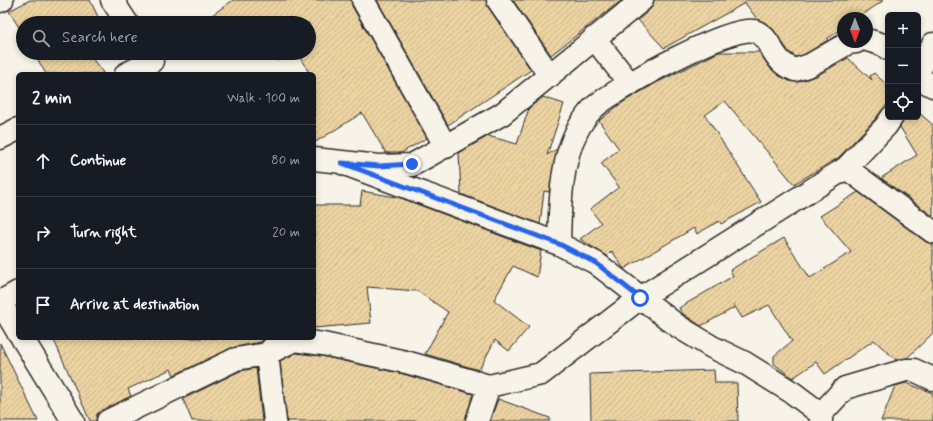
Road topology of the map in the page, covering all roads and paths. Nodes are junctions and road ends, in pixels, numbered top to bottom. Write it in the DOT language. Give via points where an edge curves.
graph roads {
  1 [pos="112,0"];
  2 [pos="363,0"];
  3 [pos="498,0"];
  4 [pos="642,0"];
  5 [pos="122,16"];
  6 [pos="594,38"];
  7 [pos="873,42"];
  8 [pos="933,44"];
  9 [pos="841,48"];
  10 [pos="887,48"];
  11 [pos="153,63"];
  12 [pos="921,67"];
  13 [pos="131,72"];
  14 [pos="550,76"];
  15 [pos="921,80"];
  16 [pos="630,84"];
  17 [pos="933,86"];
  18 [pos="890,120"];
  19 [pos="16,130"];
  20 [pos="0,138"];
  21 [pos="446,147"];
  22 [pos="316,159"];
  23 [pos="342,163"];
  24 [pos="846,168"];
  25 [pos="933,232"];
  26 [pos="559,244"];
  27 [pos="16,293"];
  28 [pos="640,298"];
  29 [pos="0,302"];
  30 [pos="16,329"];
  31 [pos="23,340"];
  32 [pos="274,346"];
  33 [pos="933,379"];
  34 [pos="489,386"];
  35 [pos="821,417"];
  36 [pos="72,421"];
  37 [pos="108,421"];
  38 [pos="275,421"];
  39 [pos="477,421"];
  1 -- 5 [label="street"];
  2 -- 21 [label="street"];
  3 -- 14 [label="street"];
  4 -- 6 [label="street"];
  6 -- 14 [label="street"];
  6 -- 16 [label="street"];
  7 -- 10 [label="street"];
  8 -- 12 [label="street"];
  9 -- 16 [label="street" via="795,70 784,64 765,38 756,31 745,30 702,45"];
  11 -- 13 [label="street"];
  14 -- 21 [label="street" via="502,114"];
  15 -- 17 [label="street"];
  16 -- 26 [label="street" via="596,105 577,131 567,161 561,202"];
  18 -- 24 [label="street"];
  19 -- 20 [label="street"];
  21 -- 23 [label="street" via="412,164 379,166"];
  22 -- 23 [label="street"];
  23 -- 26 [label="street"];
  24 -- 25 [label="street"];
  24 -- 28 [label="street"];
  26 -- 28 [label="street" via="596,263"];
  27 -- 29 [label="street"];
  28 -- 34 [label="street" via="541,374"];
  28 -- 35 [label="street" via="679,327 751,366 793,393"];
  29 -- 30 [label="street"];
  31 -- 36 [label="street"];
  32 -- 34 [label="street" via="294,340 323,344 406,362"];
  32 -- 37 [label="street" via="236,359"];
  32 -- 38 [label="street"];
  33 -- 35 [label="street" via="914,370 906,370 845,388"];
  34 -- 39 [label="street"];
}
